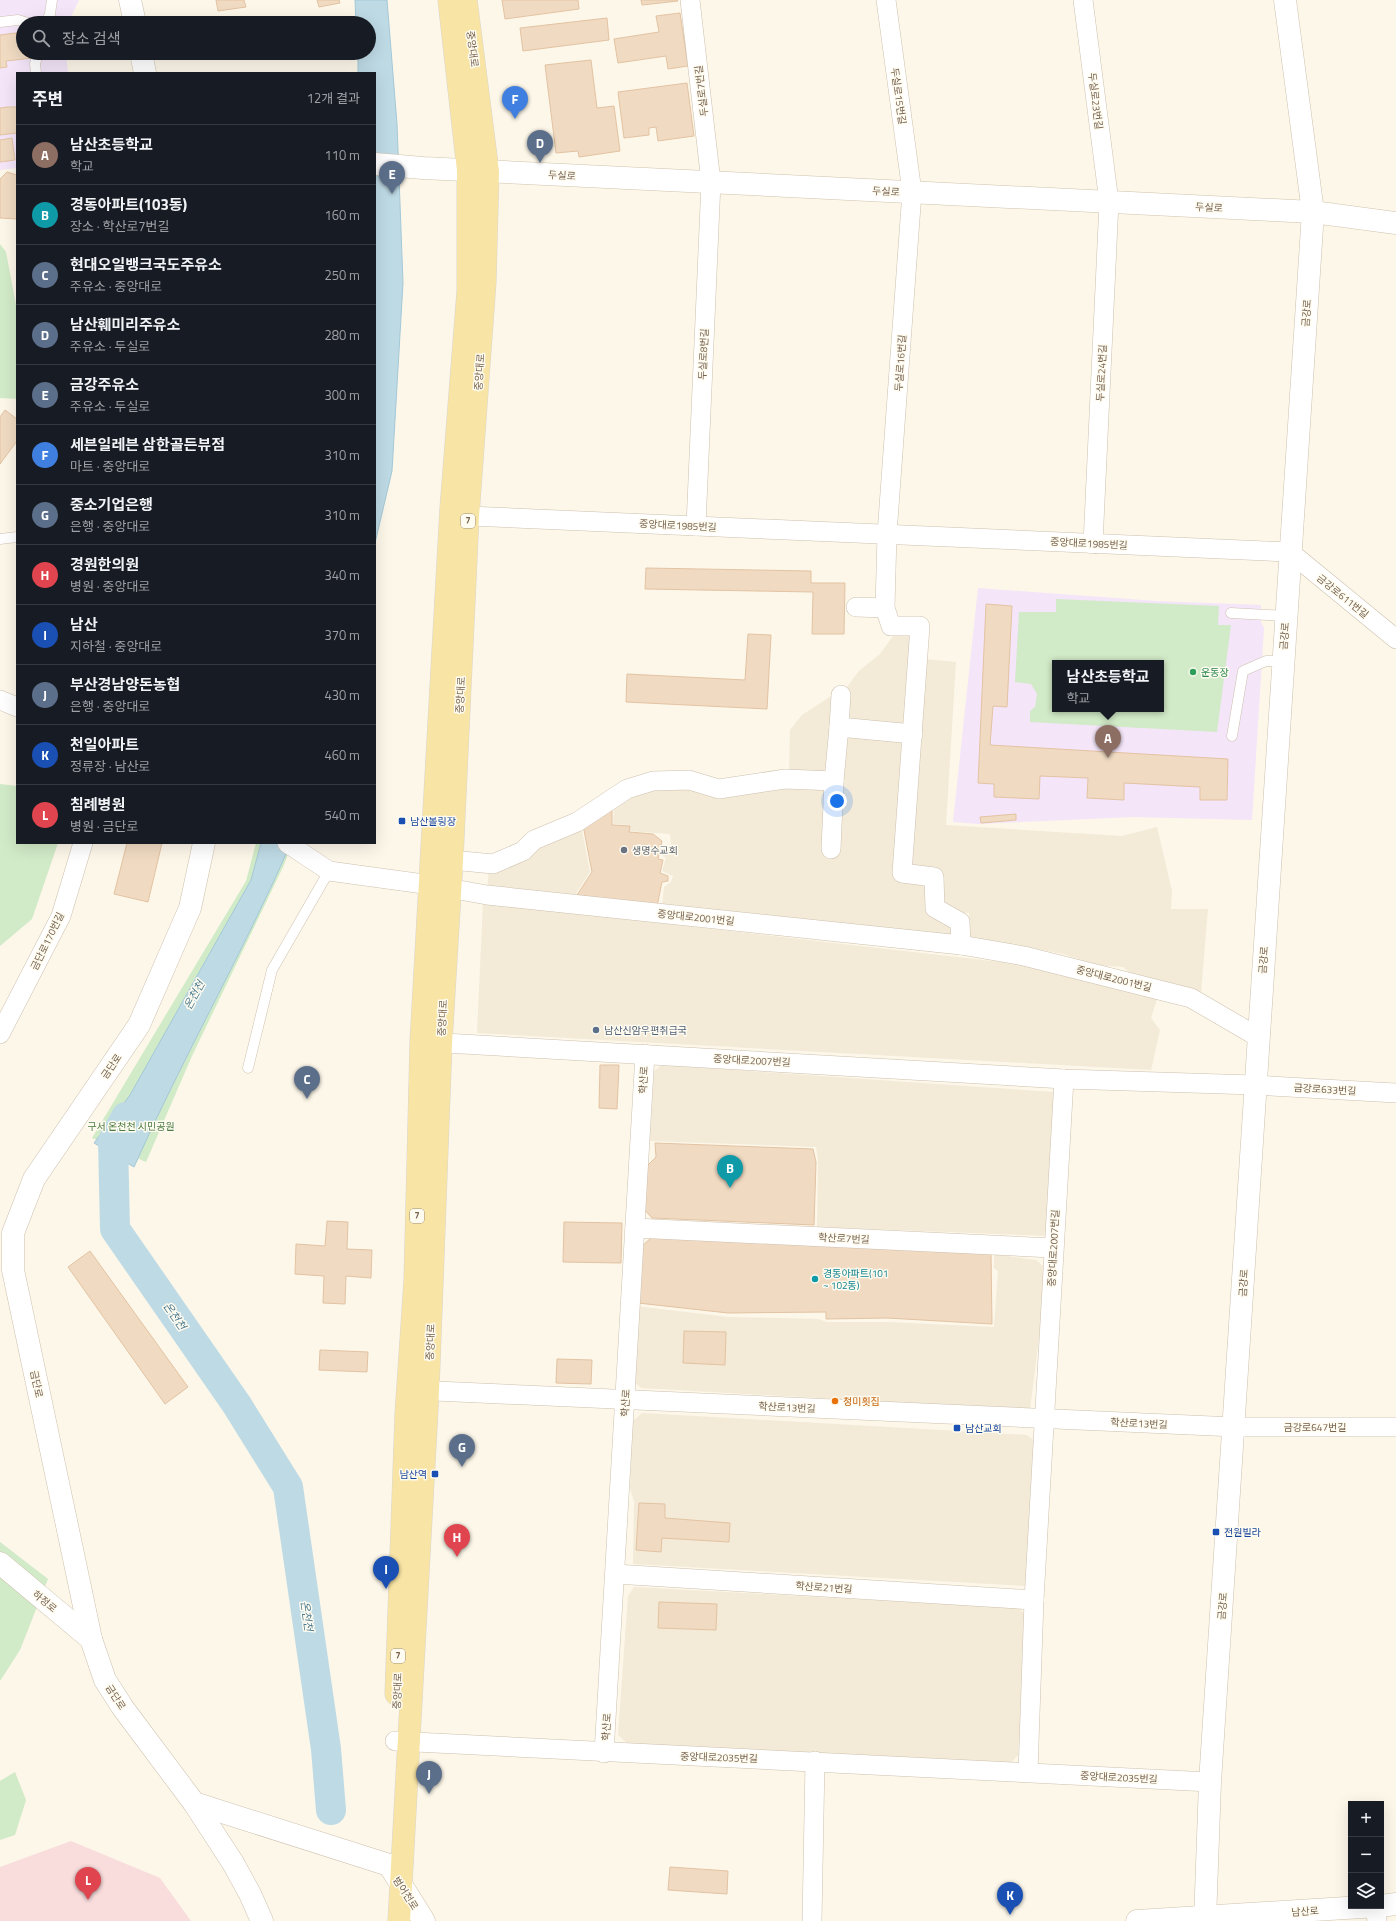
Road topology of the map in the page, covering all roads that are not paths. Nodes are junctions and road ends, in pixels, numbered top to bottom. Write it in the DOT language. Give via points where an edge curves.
graph roads {
  1 [pos="52,0"];
  2 [pos="130,0"];
  3 [pos="449,0"];
  4 [pos="466,0"];
  5 [pos="690,0"];
  6 [pos="886,0"];
  7 [pos="1083,0"];
  8 [pos="1285,0"];
  9 [pos="49,16"];
  10 [pos="133,16"];
  11 [pos="16,20"];
  12 [pos="0,22"];
  13 [pos="36,60"];
  14 [pos="142,60"];
  15 [pos="36,72"];
  16 [pos="145,72"];
  17 [pos="376,164"];
  18 [pos="478,171"];
  19 [pos="711,182"];
  20 [pos="912,192"];
  21 [pos="1109,202"];
  22 [pos="1313,212"];
  23 [pos="1396,223"];
  24 [pos="468,516"];
  25 [pos="696,526"];
  26 [pos="887,534"];
  27 [pos="16,537"];
  28 [pos="0,539"];
  29 [pos="1093,544"];
  30 [pos="1290,552"];
  31 [pos="856,607"];
  32 [pos="885,608"];
  33 [pos="1231,613"];
  34 [pos="1286,616"];
  35 [pos="1393,634"];
  36 [pos="1283,661"];
  37 [pos="841,695"];
  38 [pos="0,700"];
  39 [pos="16,706"];
  40 [pos="839,727"];
  41 [pos="913,734"];
  42 [pos="1232,736"];
  43 [pos="834,781"];
  44 [pos="83,844"];
  45 [pos="204,844"];
  46 [pos="291,846"];
  47 [pos="831,849"];
  48 [pos="452,860"];
  49 [pos="330,871"];
  50 [pos="440,887"];
  51 [pos="961,945"];
  52 [pos="0,1034"];
  53 [pos="1258,1037"];
  54 [pos="431,1042"];
  55 [pos="645,1054"];
  56 [pos="248,1068"];
  57 [pos="1064,1079"];
  58 [pos="1254,1085"];
  59 [pos="1396,1093"];
  60 [pos="635,1228"];
  61 [pos="1053,1248"];
  62 [pos="6,1269"];
  63 [pos="418,1391"];
  64 [pos="625,1399"];
  65 [pos="1044,1418"];
  66 [pos="1235,1427"];
  67 [pos="1396,1427"];
  68 [pos="0,1563"];
  69 [pos="615,1574"];
  70 [pos="1034,1600"];
  71 [pos="91,1639"];
  72 [pos="402,1742"];
  73 [pos="604,1753"];
  74 [pos="815,1761"];
  75 [pos="1028,1772"];
  76 [pos="1210,1782"];
  77 [pos="194,1803"];
  78 [pos="389,1865"];
  79 [pos="401,1884"];
  80 [pos="1396,1904"];
  81 [pos="1384,1906"];
  82 [pos="1348,1908"];
  83 [pos="1376,1909"];
  84 [pos="1205,1919"];
  85 [pos="262,1921"];
  86 [pos="386,1921"];
  87 [pos="399,1921"];
  88 [pos="424,1921"];
  89 [pos="812,1921"];
  90 [pos="1137,1921"];
  91 [pos="1377,1921"];
  1 -- 9 [label="lane"];
  2 -- 10 [label="street"];
  3 -- 18 [label="main road, 중앙대로 / 7"];
  4 -- 18 [label="main road, 중앙대로 / 7"];
  5 -- 19 [label="street, 두실로7번길"];
  6 -- 20 [label="street, 두실로15번길"];
  7 -- 21 [label="street, 두실로23번길"];
  8 -- 22 [label="street, 금강로"];
  11 -- 12 [label="lane"];
  13 -- 15 [label="lane"];
  14 -- 16 [label="street"];
  17 -- 18 [label="street, 두실로"];
  18 -- 19 [label="street, 두실로"];
  18 -- 24 [label="main road, 중앙대로 / 7" via="485,282"];
  18 -- 50 [label="main road, 중앙대로 / 7" via="451,513"];
  19 -- 20 [label="street, 두실로"];
  19 -- 25 [label="street, 두실로8번길"];
  20 -- 21 [label="street, 두실로"];
  20 -- 26 [label="street, 두실로16번길"];
  21 -- 22 [label="street, 두실로"];
  21 -- 29 [label="street, 두실로24번길"];
  22 -- 23 [label="street, 두실로"];
  22 -- 30 [label="street, 금강로"];
  24 -- 25 [label="street, 중앙대로1985번길"];
  24 -- 48 [label="main road, 중앙대로 / 7"];
  25 -- 26 [label="street, 중앙대로1985번길"];
  26 -- 29 [label="street, 중앙대로1985번길"];
  26 -- 32 [label="street"];
  27 -- 28 [label="lane"];
  29 -- 30 [label="street, 중앙대로1985번길"];
  30 -- 34 [label="street, 금강로"];
  30 -- 35 [label="street, 금강로611번길"];
  31 -- 32 [label="street"];
  32 -- 41 [label="street" via="891,626 920,626"];
  33 -- 34 [label="lane"];
  34 -- 36 [label="street, 금강로"];
  36 -- 42 [label="lane" via="1266,661 1244,671"];
  36 -- 53 [label="street, 금강로"];
  37 -- 40 [label="street"];
  38 -- 39 [label="street"];
  40 -- 41 [label="street"];
  40 -- 43 [label="street"];
  41 -- 51 [label="street" via="902,873 934,877 935,908 960,922"];
  43 -- 47 [label="street"];
  43 -- 48 [label="street" via="785,779 720,789 689,780 653,781 627,789 577,822 534,840 523,851 493,864"];
  44 -- 52 [label="street, 금단로170번길" via="61,916"];
  45 -- 62 [label="street, 금단로" via="190,908 139,1025 34,1179 13,1233"];
  46 -- 49 [label="street"];
  48 -- 50 [label="main road, 중앙대로 / 7"];
  49 -- 50 [label="street"];
  49 -- 56 [label="lane" via="272,970"];
  50 -- 51 [label="street, 중앙대로2001번길" via="495,896"];
  50 -- 54 [label="main road, 중앙대로 / 7"];
  51 -- 53 [label="street, 중앙대로2001번길" via="1024,956 1191,998"];
  53 -- 58 [label="street, 금강로"];
  54 -- 55 [label="street, 중앙대로2007번길"];
  54 -- 63 [label="main road, 중앙대로 / 7" via="415,1280"];
  55 -- 57 [label="street, 중앙대로2007번길"];
  55 -- 60 [label="street, 학산로"];
  57 -- 58 [label="street, 중앙대로2007번길"];
  57 -- 61 [label="street, 중앙대로2007번길"];
  58 -- 59 [label="street, 금강로633번길"];
  58 -- 66 [label="street, 금강로"];
  60 -- 61 [label="street, 학산로7번길"];
  60 -- 64 [label="street, 학산로"];
  61 -- 65 [label="street, 중앙대로2007번길"];
  62 -- 71 [label="street, 금단로"];
  63 -- 64 [label="street"];
  63 -- 72 [label="main road, 중앙대로 / 7"];
  64 -- 65 [label="street, 학산로13번길"];
  64 -- 69 [label="street, 학산로"];
  65 -- 66 [label="street, 학산로13번길"];
  65 -- 70 [label="street"];
  66 -- 67 [label="street, 금강로647번길"];
  66 -- 76 [label="street, 금강로"];
  68 -- 71 [label="street, 하정로"];
  69 -- 70 [label="street, 학산로21번길"];
  69 -- 73 [label="street, 학산로"];
  70 -- 75 [label="street"];
  71 -- 77 [label="street, 금단로" via="105,1680"];
  72 -- 73 [label="street, 중앙대로2035번길"];
  72 -- 78 [label="main road, 중앙대로 / 7"];
  72 -- 79 [label="main road, 중앙대로 / 7"];
  73 -- 74 [label="street, 중앙대로2035번길"];
  74 -- 75 [label="street, 중앙대로2035번길"];
  74 -- 89 [label="street"];
  75 -- 76 [label="street, 중앙대로2035번길"];
  76 -- 84 [label="street, 금강로"];
  77 -- 78 [label="street"];
  77 -- 85 [label="street, 금단로" via="233,1863"];
  78 -- 79 [label="street, 범어천로"];
  78 -- 86 [label="main road, 중앙대로 / 7"];
  79 -- 87 [label="main road, 중앙대로 / 7"];
  79 -- 88 [label="street, 범어천로"];
  80 -- 81 [label="street"];
  82 -- 84 [label="street, 남산로"];
  83 -- 91 [label="street"];
  84 -- 90 [label="street, 남산로"];
}
